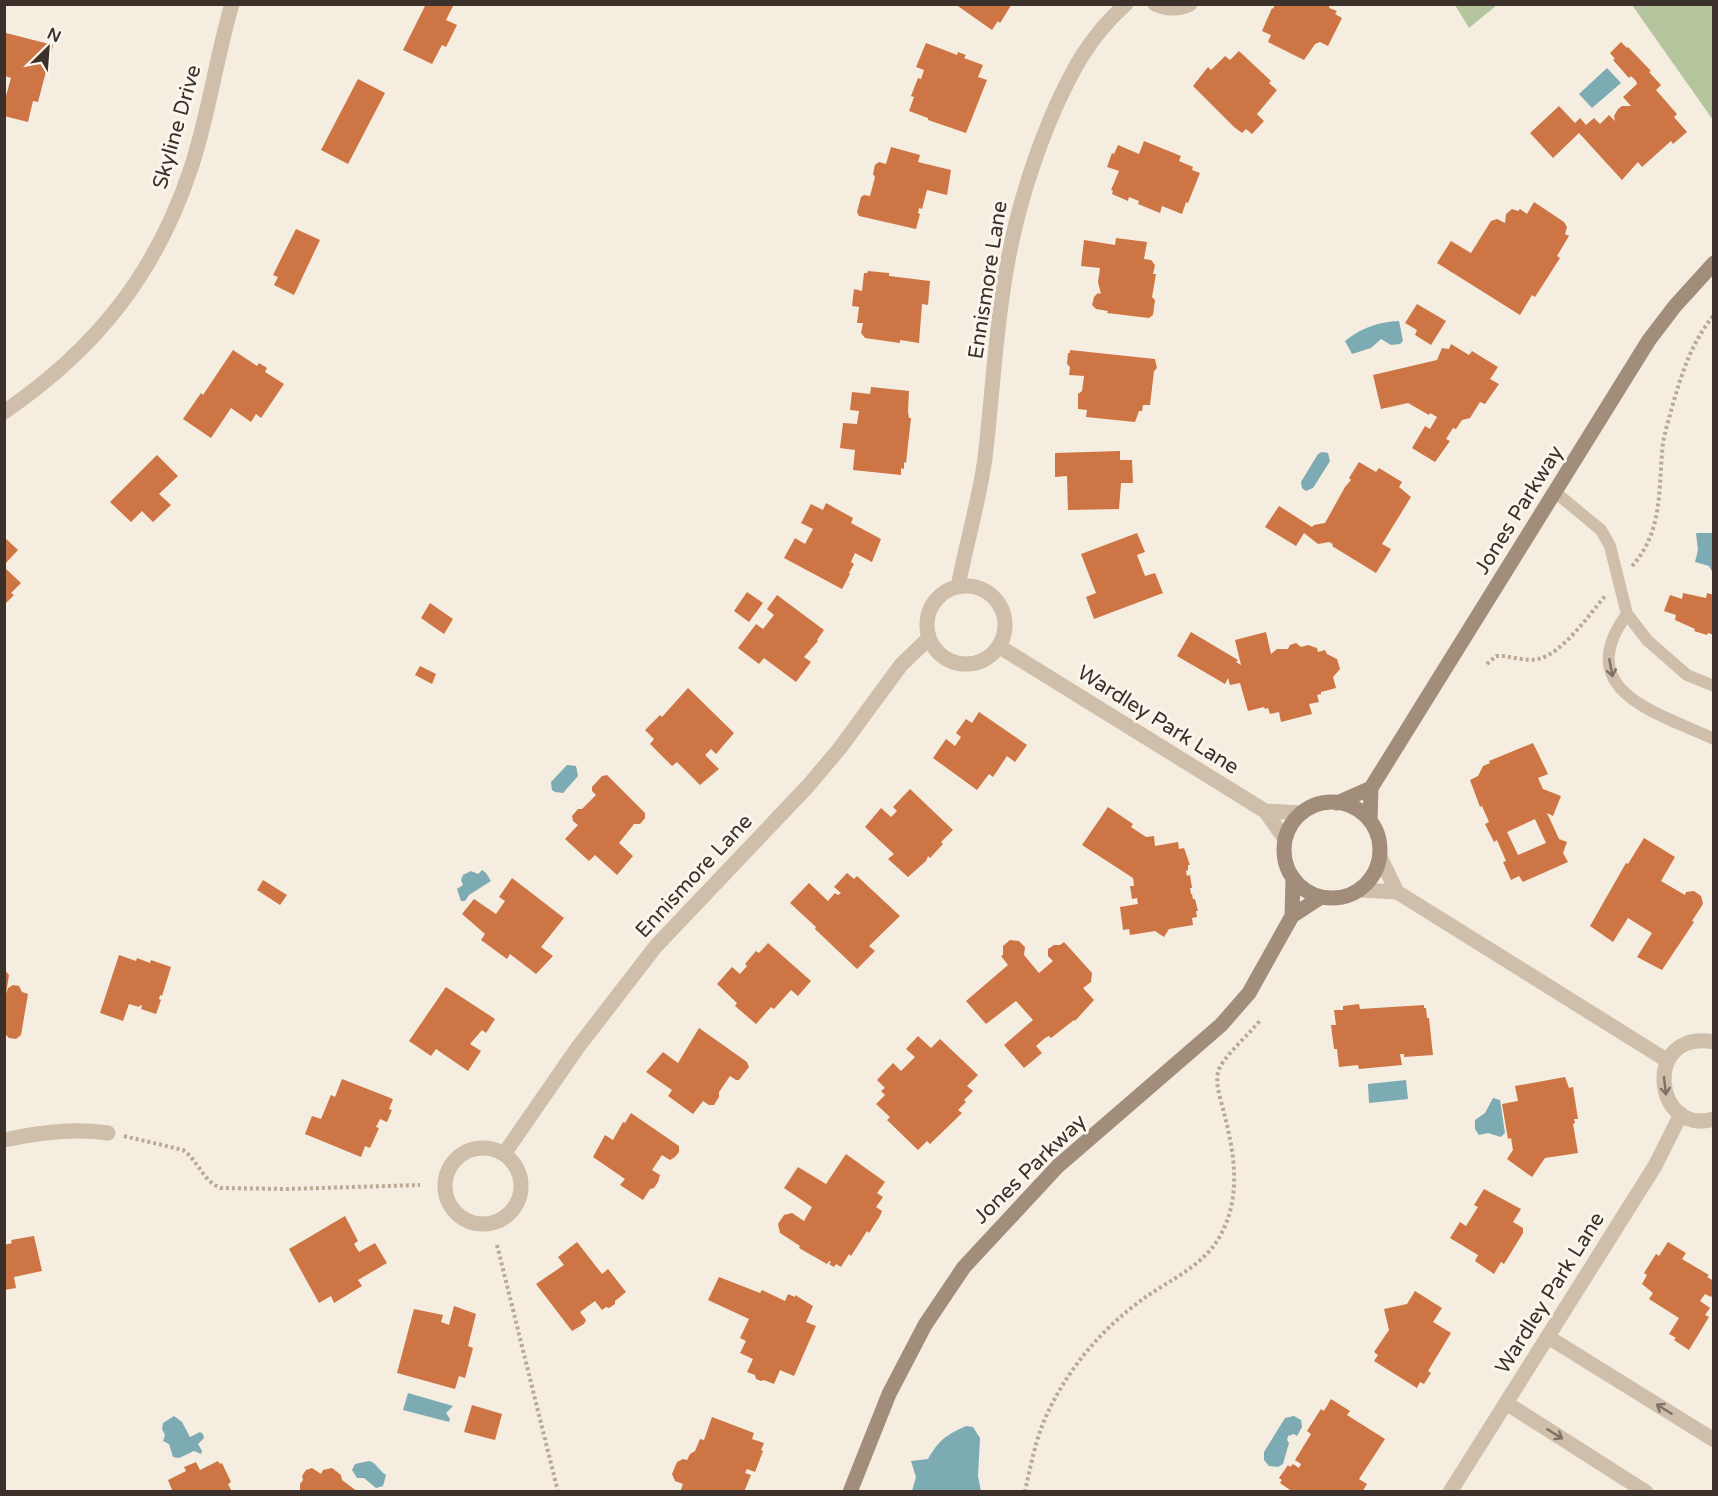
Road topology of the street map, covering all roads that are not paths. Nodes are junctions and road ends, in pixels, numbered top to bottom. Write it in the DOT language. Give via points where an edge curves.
graph roads {
  1 [pos="232,4"];
  2 [pos="1126,4"];
  3 [pos="1155,4"];
  4 [pos="1190,4"];
  5 [pos="1713,263"];
  6 [pos="4,412"];
  7 [pos="1555,492"];
  8 [pos="958,587"];
  9 [pos="1627,614"];
  10 [pos="929,638"];
  11 [pos="1000,647"];
  12 [pos="1713,686"];
  13 [pos="1713,738"];
  14 [pos="1371,788"];
  15 [pos="1337,803"];
  16 [pos="1265,812"];
  17 [pos="1302,813"];
  18 [pos="1370,821"];
  19 [pos="1284,839"];
  20 [pos="1380,857"];
  21 [pos="1293,879"];
  22 [pos="1360,890"];
  23 [pos="1397,892"];
  24 [pos="1321,897"];
  25 [pos="1292,916"];
  26 [pos="1713,1042"];
  27 [pos="1668,1060"];
  28 [pos="1681,1114"];
  29 [pos="1713,1119"];
  30 [pos="108,1133"];
  31 [pos="4,1140"];
  32 [pos="504,1154"];
  33 [pos="1548,1336"];
  34 [pos="1506,1403"];
  35 [pos="1713,1440"];
  36 [pos="850,1491"];
  37 [pos="1450,1491"];
  38 [pos="1646,1491"];
  1 -- 6 [label="street, Skyline Drive" via="191,168 164,234 144,270 109,320 75,356"];
  2 -- 8 [label="street, Ennismore Lane" via="1106,22 1068,80 1027,180 1001,303 984,461"];
  3 -- 4 [label="street" via="1169,9"];
  5 -- 7 [label="street, Jones Parkway" via="1649,340"];
  7 -- 9 [label="lane" via="1601,530 1610,546"];
  7 -- 14 [label="street, Jones Parkway"];
  8 -- 10 [label="street" via="941,595 933,605 928,617"];
  8 -- 11 [label="street" via="977,587 998,602 1006,626"];
  9 -- 12 [label="lane" via="1647,640 1687,675"];
  9 -- 13 [label="lane, one-way" via="1611,643 1613,678 1644,709"];
  10 -- 11 [label="street" via="939,654 963,665 989,659"];
  10 -- 32 [label="street, Ennismore Lane" via="901,665 808,786 656,946 578,1047"];
  11 -- 16 [label="street, Wardley Park Lane"];
  14 -- 15 [label="street"];
  14 -- 18 [label="street"];
  15 -- 17 [label="street" via="1315,805"];
  15 -- 18 [label="street" via="1353,807"];
  16 -- 17 [label="street"];
  16 -- 19 [label="street, Wardley Park Lane"];
  17 -- 19 [label="street"];
  18 -- 20 [label="street" via="1379,842"];
  19 -- 21 [label="street" via="1285,864"];
  20 -- 22 [label="street" via="1371,878"];
  20 -- 23 [label="street"];
  21 -- 24 [label="street" via="1305,891"];
  21 -- 25 [label="street, Jones Parkway"];
  22 -- 23 [label="street"];
  22 -- 24 [label="street" via="1344,897"];
  23 -- 27 [label="street"];
  24 -- 25 [label="street, Jones Parkway"];
  25 -- 36 [label="street, Jones Parkway" via="1249,993 1221,1025 1058,1166 964,1267 925,1325 890,1394"];
  26 -- 27 [label="street" via="1691,1042"];
  27 -- 28 [label="street, one-way" via="1664,1070 1665,1095"];
  28 -- 29 [label="street" via="1695,1120"];
  28 -- 33 [label="street, Wardley Park Lane" via="1655,1166"];
  30 -- 31 [label="street" via="62,1130"];
  32 -- 32 [label="street" via="487,1147 474,1148 451,1163 445,1191 451,1208 459,1216 470,1222 494,1223 514,1208 521,1183 518,1170"];
  33 -- 34 [label="street, Wardley Park Lane"];
  35 -- 33 [label="street, one-way"];
  34 -- 37 [label="street, Wardley Park Lane"];
  34 -- 38 [label="street, one-way"];
}
